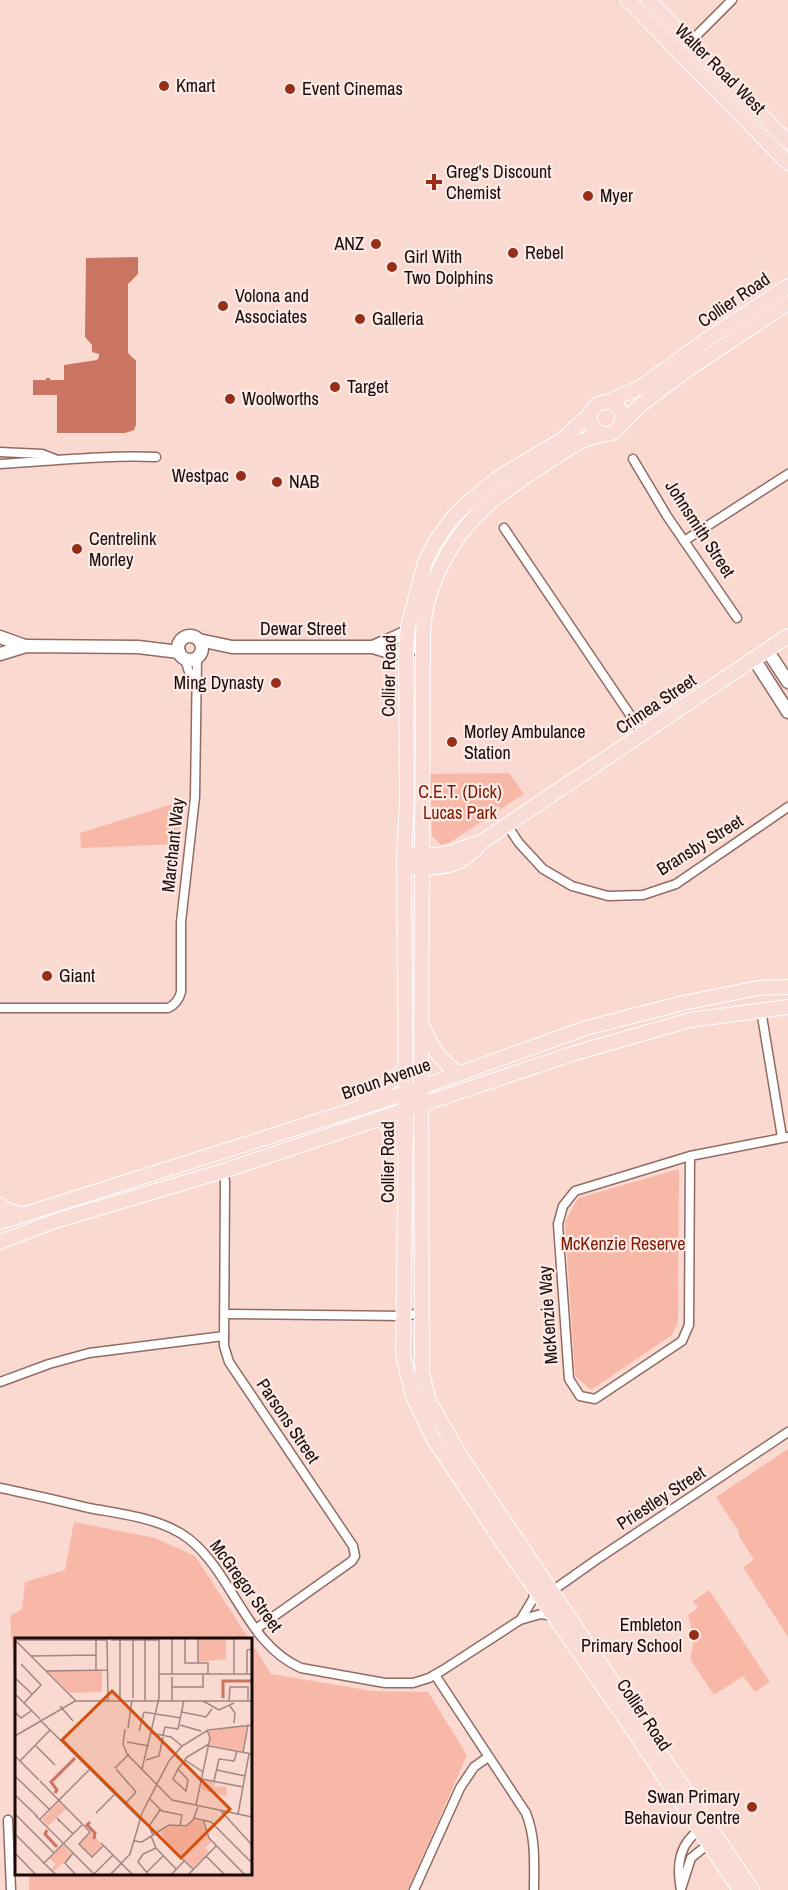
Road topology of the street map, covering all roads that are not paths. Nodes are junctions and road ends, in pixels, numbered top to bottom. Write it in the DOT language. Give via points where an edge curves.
graph roads {
  1 [pos="628,0"];
  2 [pos="648,0"];
  3 [pos="732,0"];
  4 [pos="689,42"];
  5 [pos="679,53"];
  6 [pos="787,138"];
  7 [pos="788,163"];
  8 [pos="788,286"];
  9 [pos="788,303"];
  10 [pos="609,401"];
  11 [pos="591,413"];
  12 [pos="622,424"];
  13 [pos="605,434"];
  14 [pos="0,452"];
  15 [pos="156,457"];
  16 [pos="56,459"];
  17 [pos="633,459"];
  18 [pos="0,464"];
  19 [pos="788,474"];
  20 [pos="504,528"];
  21 [pos="684,541"];
  22 [pos="737,618"];
  23 [pos="408,631"];
  24 [pos="423,634"];
  25 [pos="788,636"];
  26 [pos="0,638"];
  27 [pos="26,646"];
  28 [pos="232,647"];
  29 [pos="373,647"];
  30 [pos="767,650"];
  31 [pos="406,652"];
  32 [pos="188,653"];
  33 [pos="0,654"];
  34 [pos="754,659"];
  35 [pos="788,682"];
  36 [pos="788,712"];
  37 [pos="643,734"];
  38 [pos="788,807"];
  39 [pos="507,825"];
  40 [pos="423,861"];
  41 [pos="404,862"];
  42 [pos="788,987"];
  43 [pos="788,1007"];
  44 [pos="0,1008"];
  45 [pos="761,1010"];
  46 [pos="421,1019"];
  47 [pos="405,1069"];
  48 [pos="459,1073"];
  49 [pos="421,1086"];
  50 [pos="406,1092"];
  51 [pos="421,1104"];
  52 [pos="406,1108"];
  53 [pos="346,1113"];
  54 [pos="377,1119"];
  55 [pos="785,1137"];
  56 [pos="406,1152"];
  57 [pos="690,1156"];
  58 [pos="223,1171"];
  59 [pos="0,1205"];
  60 [pos="22,1214"];
  61 [pos="0,1222"];
  62 [pos="0,1242"];
  63 [pos="420,1313"];
  64 [pos="225,1314"];
  65 [pos="404,1316"];
  66 [pos="224,1336"];
  67 [pos="0,1382"];
  68 [pos="788,1432"];
  69 [pos="0,1488"];
  70 [pos="535,1590"];
  71 [pos="552,1591"];
  72 [pos="553,1616"];
  73 [pos="520,1620"];
  74 [pos="256,1629"];
  75 [pos="435,1675"];
  76 [pos="488,1757"];
  77 [pos="8,1820"];
  78 [pos="704,1827"];
  79 [pos="713,1841"];
  80 [pos="11,1890"];
  81 [pos="414,1890"];
  82 [pos="534,1890"];
  83 [pos="681,1890"];
  84 [pos="740,1890"];
  85 [pos="752,1890"];
  1 -- 5 [label="main road, Walter Road West"];
  2 -- 4 [label="main road, Walter Road West"];
  3 -- 4 [label="street"];
  4 -- 5 [label="street"];
  4 -- 6 [label="main road, Walter Road West"];
  5 -- 7 [label="main road, Walter Road West"];
  8 -- 10 [label="main road, Collier Road" via="641,387"];
  9 -- 12 [label="main road, Collier Road" via="678,377"];
  10 -- 11 [label="main road" via="599,403"];
  10 -- 12 [label="main road" via="621,409"];
  11 -- 13 [label="main road" via="593,427"];
  11 -- 23 [label="main road, Collier Road" via="560,441 501,476 454,516 425,562"];
  12 -- 13 [label="main road"];
  13 -- 24 [label="main road, Collier Road" via="561,453 510,488 473,520 442,566 429,599"];
  14 -- 16 [label="street" via="42,454"];
  15 -- 16 [label="street"];
  16 -- 18 [label="street"];
  17 -- 21 [label="street, Johnsmith Street"];
  19 -- 21 [label="street"];
  20 -- 37 [label="street"];
  21 -- 22 [label="street, Johnsmith Street"];
  23 -- 29 [label="street, Dewar Street"];
  23 -- 31 [label="main road, Collier Road"];
  24 -- 31 [label="street" via="414,649"];
  24 -- 40 [label="main road, Collier Road"];
  25 -- 30 [label="main road, Crimea Street"];
  26 -- 27 [label="street, Dewar Street"];
  27 -- 32 [label="street, Dewar Street" via="138,647"];
  27 -- 33 [label="street, Dewar Street"];
  28 -- 29 [label="street, Dewar Street"];
  28 -- 32 [label="street, Dewar Street"];
  28 -- 32 [label="street, Dewar Street" via="191,636"];
  29 -- 31 [label="street, Dewar Street"];
  30 -- 34 [label="main road, Crimea Street"];
  30 -- 35 [label="street"];
  31 -- 41 [label="main road, Collier Road"];
  32 -- 44 [label="street, Marchant Way" via="196,684 195,797 182,922 181,992 177,1002 168,1008"];
  34 -- 36 [label="street"];
  34 -- 37 [label="main road, Crimea Street"];
  37 -- 39 [label="main road, Crimea Street"];
  38 -- 39 [label="street, Bransby Street" via="676,884 643,895 608,896 572,886 543,868"];
  39 -- 40 [label="main road, Crimea Street" via="483,841 470,856 451,865"];
  40 -- 41 [label="main road, Crimea Street"];
  40 -- 46 [label="main road, Collier Road"];
  41 -- 47 [label="main road, Collier Road"];
  42 -- 48 [label="main road, Broun Avenue" via="758,988 683,1003 586,1028"];
  43 -- 45 [label="main road, Broun Avenue"];
  45 -- 51 [label="main road, Broun Avenue" via="690,1020"];
  45 -- 55 [label="street"];
  46 -- 48 [label="main road" via="438,1053"];
  46 -- 49 [label="main road, Collier Road"];
  47 -- 50 [label="main road, Collier Road"];
  47 -- 53 [label="main road"];
  48 -- 49 [label="main road, Broun Avenue"];
  49 -- 50 [label="main road, Broun Avenue"];
  49 -- 51 [label="main road, Collier Road"];
  50 -- 52 [label="main road, Collier Road"];
  50 -- 53 [label="main road, Broun Avenue"];
  51 -- 52 [label="main road, Broun Avenue"];
  51 -- 63 [label="main road, Collier Road"];
  52 -- 54 [label="main road, Broun Avenue"];
  52 -- 56 [label="main road, Collier Road"];
  53 -- 60 [label="main road, Broun Avenue"];
  54 -- 56 [label="main road" via="393,1126"];
  54 -- 58 [label="main road, Broun Avenue"];
  55 -- 57 [label="street, McKenzie Way"];
  56 -- 65 [label="main road, Collier Road"];
  57 -- 57 [label="street, McKenzie Way" via="575,1191 563,1206 558,1224 569,1378 580,1396 595,1399 682,1341 689,1325"];
  58 -- 62 [label="main road, Broun Avenue" via="55,1221"];
  58 -- 64 [label="street, Parsons Street"];
  59 -- 60 [label="main road"];
  60 -- 61 [label="main road, Broun Avenue"];
  63 -- 65 [label="street"];
  63 -- 71 [label="main road, Collier Road" via="420,1359 429,1401 460,1455"];
  64 -- 65 [label="street"];
  64 -- 66 [label="street, Parsons Street"];
  65 -- 70 [label="main road, Collier Road" via="403,1355 421,1415"];
  66 -- 67 [label="street" via="82,1354"];
  66 -- 74 [label="street, Parsons Street" via="229,1362 353,1546 355,1556"];
  68 -- 71 [label="street, Priestley Street"];
  69 -- 74 [label="street, McGregor Street" via="158,1523 187,1537 216,1569"];
  70 -- 72 [label="main road, Collier Road"];
  70 -- 73 [label="street, McGregor Street"];
  71 -- 78 [label="main road, Collier Road"];
  72 -- 73 [label="street, McGregor Street" via="541,1614"];
  72 -- 78 [label="main road, Collier Road"];
  73 -- 75 [label="street, McGregor Street"];
  74 -- 75 [label="street, McGregor Street" via="279,1656 301,1668 400,1684"];
  75 -- 76 [label="street"];
  76 -- 81 [label="street" via="474,1767 460,1788"];
  76 -- 82 [label="street" via="531,1826"];
  77 -- 80 [label="street"];
  78 -- 79 [label="main road, Collier Road"];
  78 -- 83 [label="street" via="690,1836 681,1854"];
  79 -- 83 [label="street" via="691,1858"];
  79 -- 84 [label="main road, Collier Road"];
  79 -- 85 [label="main road, Collier Road"];
}
